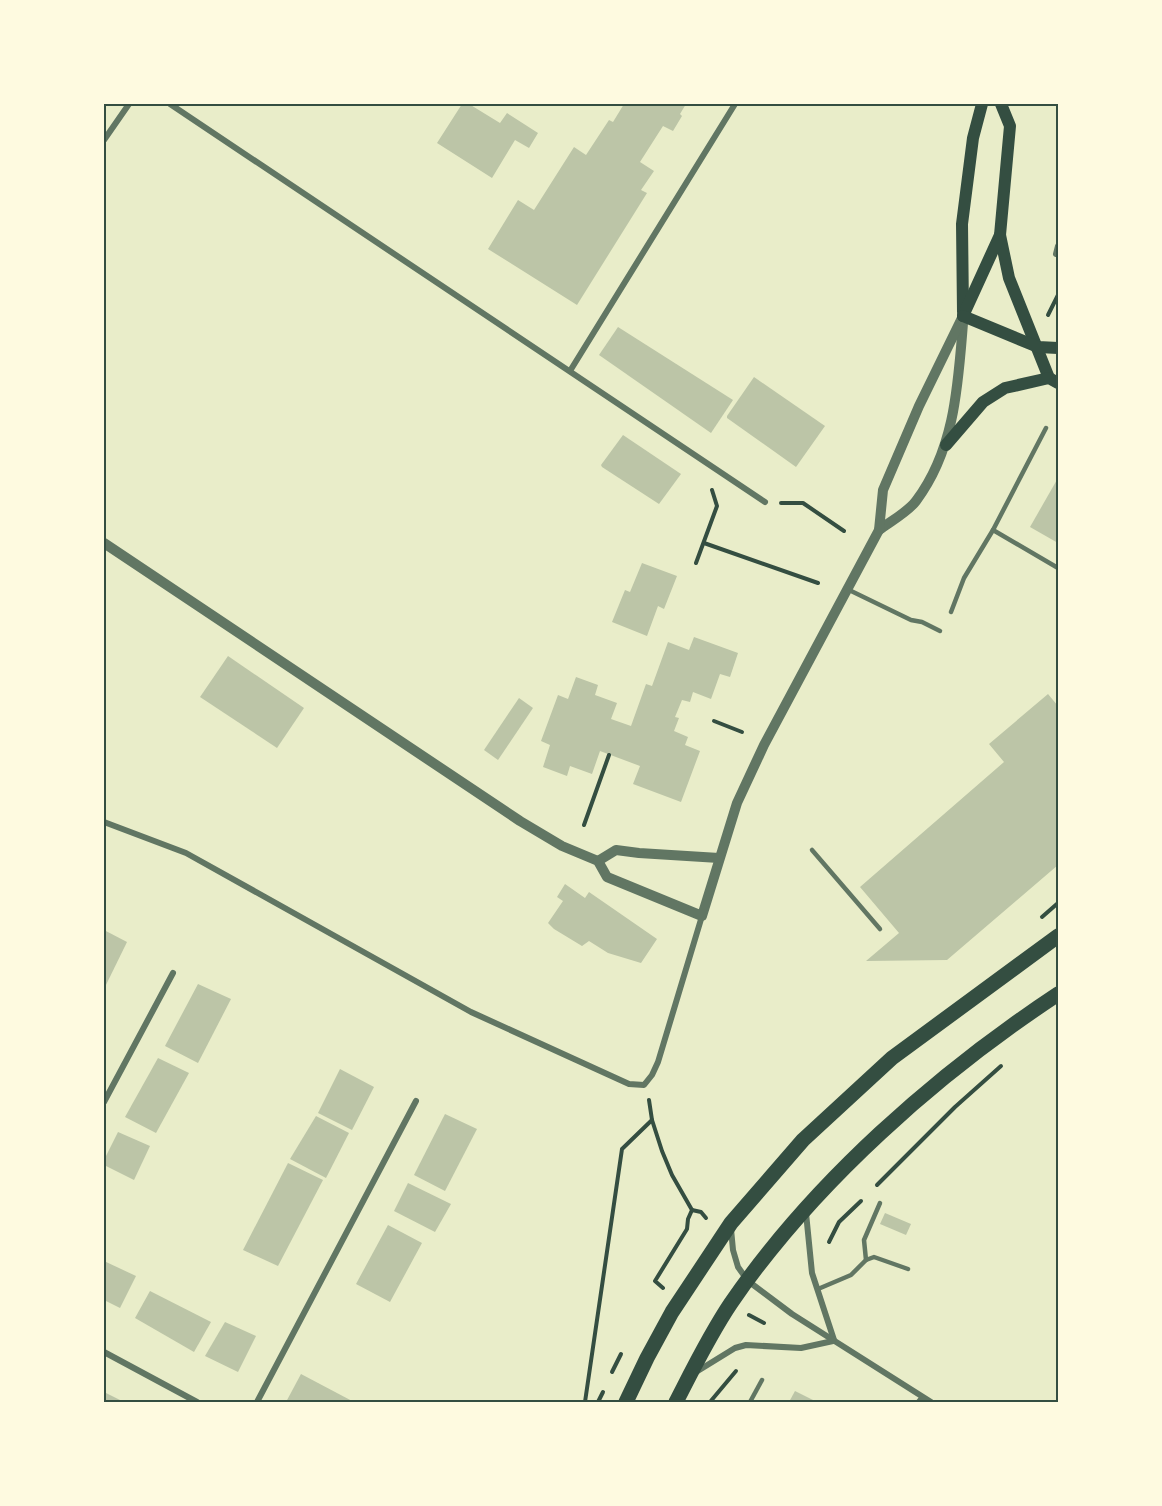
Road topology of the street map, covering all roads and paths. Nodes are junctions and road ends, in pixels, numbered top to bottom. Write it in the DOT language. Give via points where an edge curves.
graph roads {
  1 [pos="129,104"];
  2 [pos="170,104"];
  3 [pos="735,104"];
  4 [pos="982,104"];
  5 [pos="1001,104"];
  6 [pos="104,140"];
  7 [pos="1000,235"];
  8 [pos="1059,246"];
  9 [pos="1056,254"];
  10 [pos="1059,295"];
  11 [pos="1048,315"];
  12 [pos="963,316"];
  13 [pos="1038,347"];
  14 [pos="1059,348"];
  15 [pos="570,371"];
  16 [pos="1054,381"];
  17 [pos="1046,428"];
  18 [pos="946,445"];
  19 [pos="710,465"];
  20 [pos="765,502"];
  21 [pos="879,530"];
  22 [pos="993,530"];
  23 [pos="844,531"];
  24 [pos="104,543"];
  25 [pos="704,543"];
  26 [pos="696,563"];
  27 [pos="1059,568"];
  28 [pos="818,583"];
  29 [pos="847,589"];
  30 [pos="951,612"];
  31 [pos="940,631"];
  32 [pos="714,721"];
  33 [pos="742,732"];
  34 [pos="609,755"];
  35 [pos="104,822"];
  36 [pos="584,825"];
  37 [pos="812,850"];
  38 [pos="719,858"];
  39 [pos="598,861"];
  40 [pos="702,916"];
  41 [pos="880,929"];
  42 [pos="1059,936"];
  43 [pos="173,973"];
  44 [pos="1059,994"];
  45 [pos="1005,1062"];
  46 [pos="416,1101"];
  47 [pos="104,1102"];
  48 [pos="652,1106"];
  49 [pos="652,1119"];
  50 [pos="872,1189"];
  51 [pos="864,1197"];
  52 [pos="880,1203"];
  53 [pos="692,1210"];
  54 [pos="806,1210"];
  55 [pos="706,1218"];
  56 [pos="731,1223"];
  57 [pos="828,1246"];
  58 [pos="866,1260"];
  59 [pos="908,1269"];
  60 [pos="748,1281"];
  61 [pos="662,1287"];
  62 [pos="818,1289"];
  63 [pos="747,1313"];
  64 [pos="768,1318"];
  65 [pos="764,1323"];
  66 [pos="759,1329"];
  67 [pos="834,1341"];
  68 [pos="104,1352"];
  69 [pos="738,1369"];
  70 [pos="689,1375"];
  71 [pos="762,1380"];
  72 [pos="920,1400"];
  73 [pos="197,1402"];
  74 [pos="257,1402"];
  75 [pos="585,1402"];
  76 [pos="626,1402"];
  77 [pos="676,1402"];
  78 [pos="710,1402"];
  79 [pos="750,1402"];
  80 [pos="931,1402"];
  1 -- 6 [label="street"];
  2 -- 15 [label="street"];
  3 -- 15 [label="street"];
  4 -- 12 [label="main road" via="973,138 962,224"];
  5 -- 7 [label="main road" via="1010,126"];
  7 -- 12 [label="main road"];
  7 -- 13 [label="main road" via="1009,279"];
  8 -- 9 [label="street"];
  10 -- 11 [label="path"];
  12 -- 13 [label="main road"];
  12 -- 18 [label="street" via="957,394"];
  12 -- 21 [label="street" via="884,490"];
  13 -- 14 [label="main road"];
  13 -- 16 [label="main road"];
  15 -- 19 [label="street"];
  16 -- 18 [label="main road" via="1005,388 983,402"];
  17 -- 22 [label="lane"];
  18 -- 21 [label="street" via="915,503"];
  19 -- 20 [label="street"];
  19 -- 25 [label="path" via="702,476 717,506"];
  20 -- 23 [label="path" via="803,503"];
  21 -- 29 [label="street"];
  22 -- 27 [label="lane"];
  22 -- 30 [label="lane" via="964,578"];
  24 -- 39 [label="street" via="520,821 562,846"];
  25 -- 26 [label="path"];
  25 -- 28 [label="path"];
  29 -- 31 [label="lane"];
  29 -- 38 [label="street" via="764,745 737,803"];
  32 -- 33 [label="path"];
  34 -- 36 [label="path"];
  35 -- 40 [label="street" via="186,853 471,1012 629,1084 644,1085 658,1062"];
  37 -- 41 [label="lane"];
  38 -- 39 [label="street" via="616,850"];
  38 -- 40 [label="street"];
  39 -- 40 [label="street" via="607,877"];
  42 -- 56 [label="main road" via="864,1082 803,1140"];
  43 -- 47 [label="street"];
  44 -- 54 [label="main road" via="934,1086"];
  45 -- 50 [label="path"];
  46 -- 74 [label="street"];
  48 -- 49 [label="path"];
  49 -- 53 [label="path" via="672,1175"];
  49 -- 75 [label="path" via="622,1149"];
  51 -- 57 [label="path" via="839,1222"];
  52 -- 58 [label="lane" via="864,1240"];
  53 -- 55 [label="path"];
  53 -- 61 [label="path" via="687,1229 655,1281"];
  54 -- 60 [label="main road"];
  54 -- 62 [label="street" via="812,1273"];
  56 -- 60 [label="street" via="733,1250"];
  56 -- 76 [label="main road" via="672,1312"];
  58 -- 59 [label="lane" via="874,1257"];
  58 -- 62 [label="lane" via="851,1275"];
  60 -- 67 [label="street"];
  60 -- 70 [label="main road"];
  62 -- 67 [label="street"];
  63 -- 65 [label="path"];
  64 -- 65 [label="path"];
  65 -- 66 [label="path"];
  67 -- 70 [label="street" via="801,1348 746,1345"];
  67 -- 72 [label="street"];
  68 -- 73 [label="street"];
  69 -- 78 [label="path"];
  70 -- 77 [label="main road"];
  71 -- 79 [label="lane"];
  72 -- 80 [label="street"];
}
